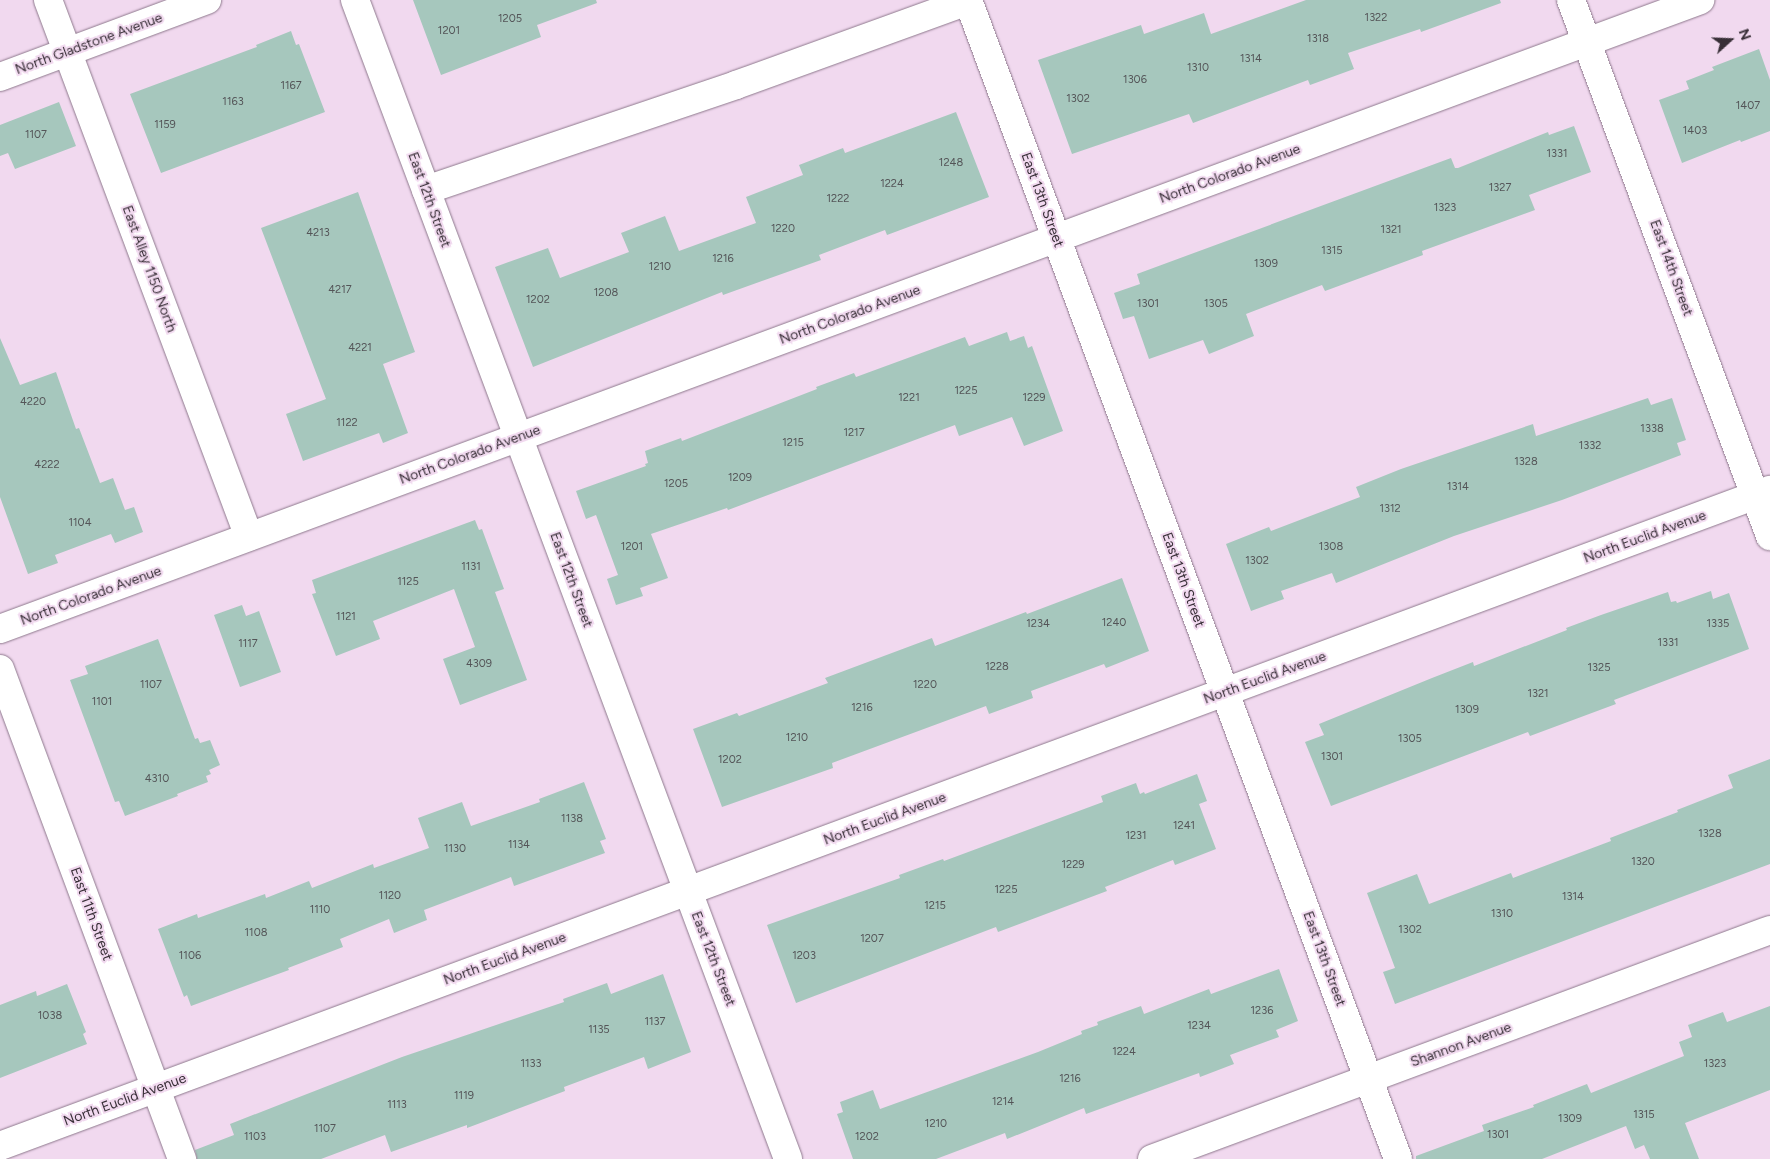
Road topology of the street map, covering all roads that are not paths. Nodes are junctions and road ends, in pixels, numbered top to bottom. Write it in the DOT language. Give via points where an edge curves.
graph roads {
  1 [pos="48,0"];
  2 [pos="207,0"];
  3 [pos="355,0"];
  4 [pos="1571,0"];
  5 [pos="1700,0"];
  6 [pos="968,1"];
  7 [pos="1587,42"];
  8 [pos="67,52"];
  9 [pos="0,77"];
  10 [pos="426,190"];
  11 [pos="1056,238"];
  12 [pos="518,437"];
  13 [pos="1762,493"];
  14 [pos="1770,536"];
  15 [pos="250,537"];
  16 [pos="0,629"];
  17 [pos="0,669"];
  18 [pos="1225,693"];
  19 [pos="688,892"];
  20 [pos="1770,930"];
  21 [pos="1369,1079"];
  22 [pos="156,1089"];
  23 [pos="0,1146"];
  24 [pos="182,1159"];
  25 [pos="788,1159"];
  26 [pos="1152,1159"];
  27 [pos="1398,1159"];
  1 -- 8 [label="street, East Alley 1150 North"];
  2 -- 8 [label="street, North Gladstone Avenue"];
  3 -- 10 [label="street, East 12th Street"];
  4 -- 7 [label="street, East 14th Street"];
  5 -- 7 [label="street, North Colorado Avenue"];
  6 -- 10 [label="street" via="736,85"];
  6 -- 11 [label="street, East 13th Street"];
  7 -- 11 [label="street, North Colorado Avenue"];
  7 -- 13 [label="street, East 14th Street"];
  8 -- 9 [label="street, North Gladstone Avenue"];
  8 -- 15 [label="street, East Alley 1150 North"];
  10 -- 12 [label="street, East 12th Street"];
  11 -- 12 [label="street, North Colorado Avenue"];
  11 -- 18 [label="street, East 13th Street"];
  12 -- 15 [label="street, North Colorado Avenue"];
  12 -- 19 [label="street, East 12th Street"];
  13 -- 14 [label="street, East 14th Street"];
  13 -- 18 [label="street, North Euclid Avenue"];
  15 -- 16 [label="street, North Colorado Avenue"];
  17 -- 22 [label="street, East 11th Street"];
  18 -- 19 [label="street, North Euclid Avenue"];
  18 -- 21 [label="street, East 13th Street"];
  19 -- 22 [label="street, North Euclid Avenue"];
  19 -- 25 [label="street, East 12th Street"];
  20 -- 21 [label="street, Shannon Avenue"];
  21 -- 26 [label="street, Shannon Avenue"];
  21 -- 27 [label="street, East 13th Street"];
  22 -- 23 [label="street, North Euclid Avenue"];
  22 -- 24 [label="street, East 11th Street"];
}
